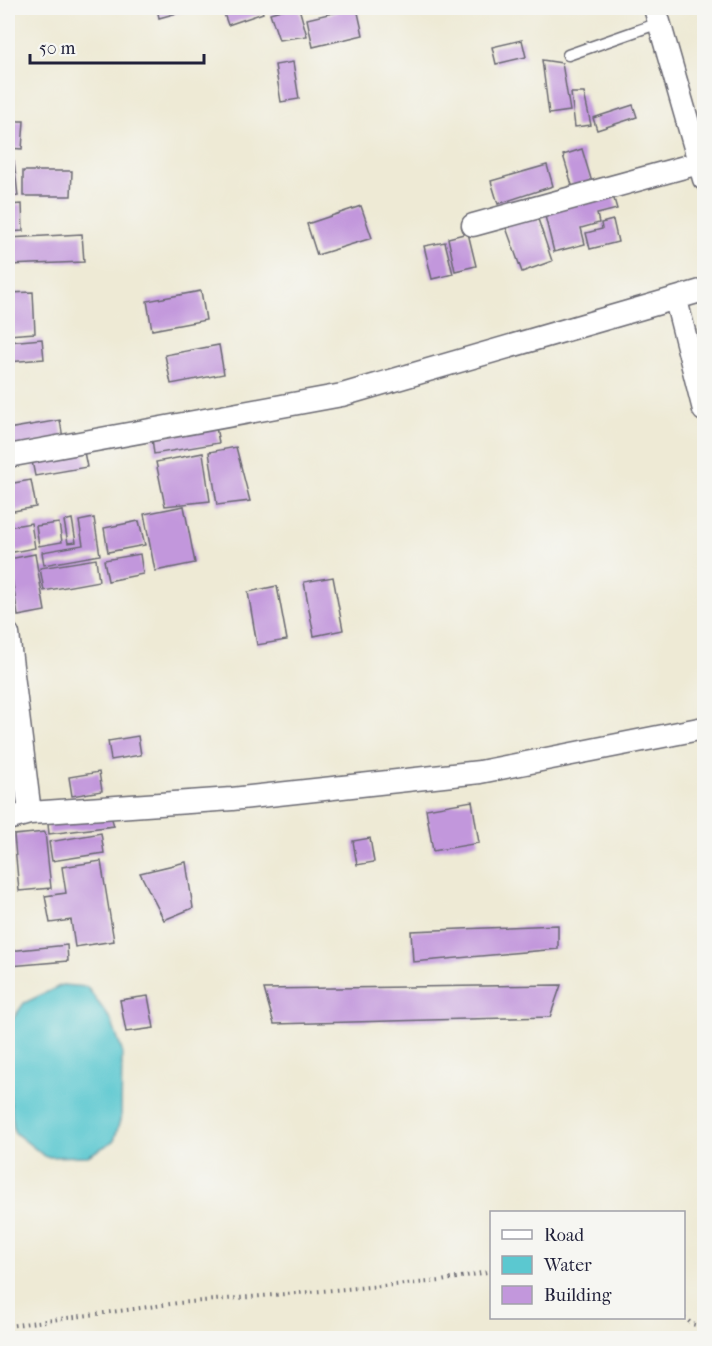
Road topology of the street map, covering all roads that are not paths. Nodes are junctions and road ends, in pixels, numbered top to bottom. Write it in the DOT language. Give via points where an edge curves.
graph roads {
  1 [pos="657,15"];
  2 [pos="568,55"];
  3 [pos="702,171"];
  4 [pos="473,225"];
  5 [pos="705,290"];
  6 [pos="676,300"];
  7 [pos="705,410"];
  8 [pos="8,456"];
  9 [pos="8,634"];
  10 [pos="705,728"];
  11 [pos="30,813"];
  12 [pos="8,819"];
  1 -- 2 [label="lane"];
  1 -- 3 [label="street"];
  3 -- 4 [label="street"];
  5 -- 6 [label="street"];
  6 -- 7 [label="street"];
  6 -- 8 [label="street" via="342,394"];
  9 -- 11 [label="street"];
  10 -- 11 [label="street" via="480,772 232,799"];
  11 -- 12 [label="street"];
}
